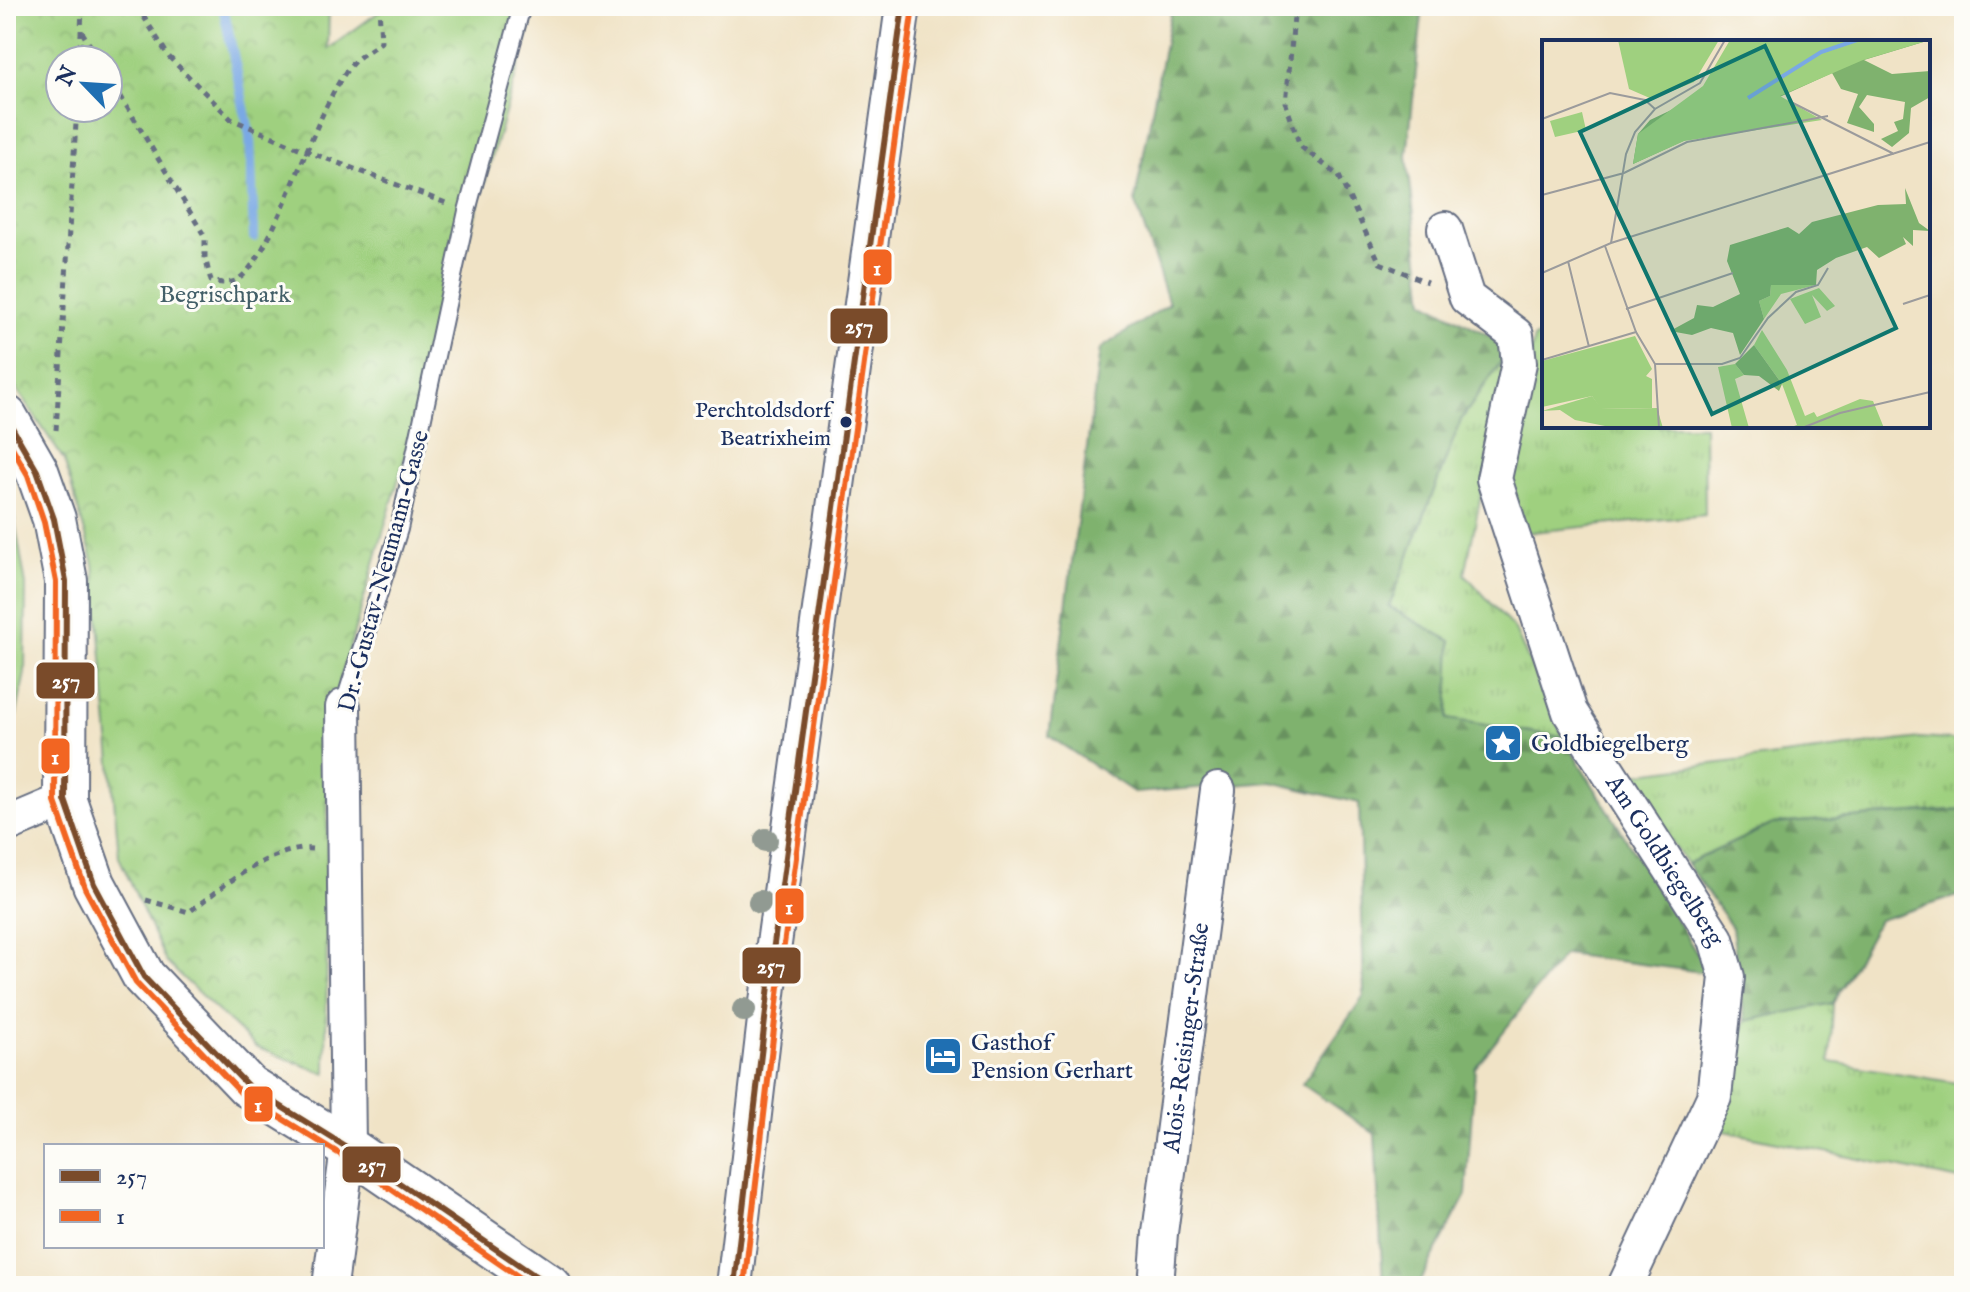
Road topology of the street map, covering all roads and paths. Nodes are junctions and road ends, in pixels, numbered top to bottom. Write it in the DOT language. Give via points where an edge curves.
graph roads {
  1 [pos="82,6"];
  2 [pos="137,6"];
  3 [pos="379,6"];
  4 [pos="522,6"];
  5 [pos="903,6"];
  6 [pos="1295,6"];
  7 [pos="82,31"];
  8 [pos="81,44"];
  9 [pos="90,44"];
  10 [pos="124,102"];
  11 [pos="76,124"];
  12 [pos="306,151"];
  13 [pos="467,211"];
  14 [pos="1445,229"];
  15 [pos="1467,298"];
  16 [pos="6,417"];
  17 [pos="37,471"];
  18 [pos="343,707"];
  19 [pos="1218,790"];
  20 [pos="65,800"];
  21 [pos="6,825"];
  22 [pos="345,852"];
  23 [pos="94,884"];
  24 [pos="348,1148"];
  25 [pos="330,1286"];
  26 [pos="550,1286"];
  27 [pos="734,1286"];
  28 [pos="1156,1286"];
  29 [pos="1625,1286"];
  1 -- 7 [label="path"];
  2 -- 12 [label="path" via="169,57 231,119"];
  3 -- 12 [label="path" via="381,42 352,64"];
  4 -- 13 [label="lane, Dr.-Gustav-Neumann-Gasse"];
  5 -- 27 [label="street" via="773,951"];
  6 -- 15 [label="path" via="1286,104 1300,146 1339,176 1380,263"];
  7 -- 8 [label="path"];
  7 -- 9 [label="path"];
  10 -- 12 [label="path" via="205,237 211,281 222,284 237,280 265,248"];
  11 -- 17 [label="path" via="58,427"];
  12 -- 13 [label="path"];
  13 -- 18 [label="lane, Dr.-Gustav-Neumann-Gasse" via="399,529"];
  14 -- 15 [label="street"];
  15 -- 29 [label="street, Am Goldbiegelberg" via="1516,335 1519,363 1494,479 1570,712 1716,939 1727,977 1714,1097"];
  16 -- 17 [label="street"];
  17 -- 20 [label="street" via="54,519 66,581"];
  18 -- 22 [label="street, Dr.-Gustav-Neumann-Gasse"];
  19 -- 28 [label="street, Alois-Reisinger-Straße"];
  20 -- 21 [label="street"];
  20 -- 23 [label="street"];
  22 -- 23 [label="path" via="296,848 236,876 189,912"];
  22 -- 24 [label="street, Dr.-Gustav-Neumann-Gasse"];
  23 -- 24 [label="street" via="144,977 248,1086"];
  24 -- 25 [label="street, Dr.-Gustav-Neumann-Gasse"];
  24 -- 26 [label="street"];
}
